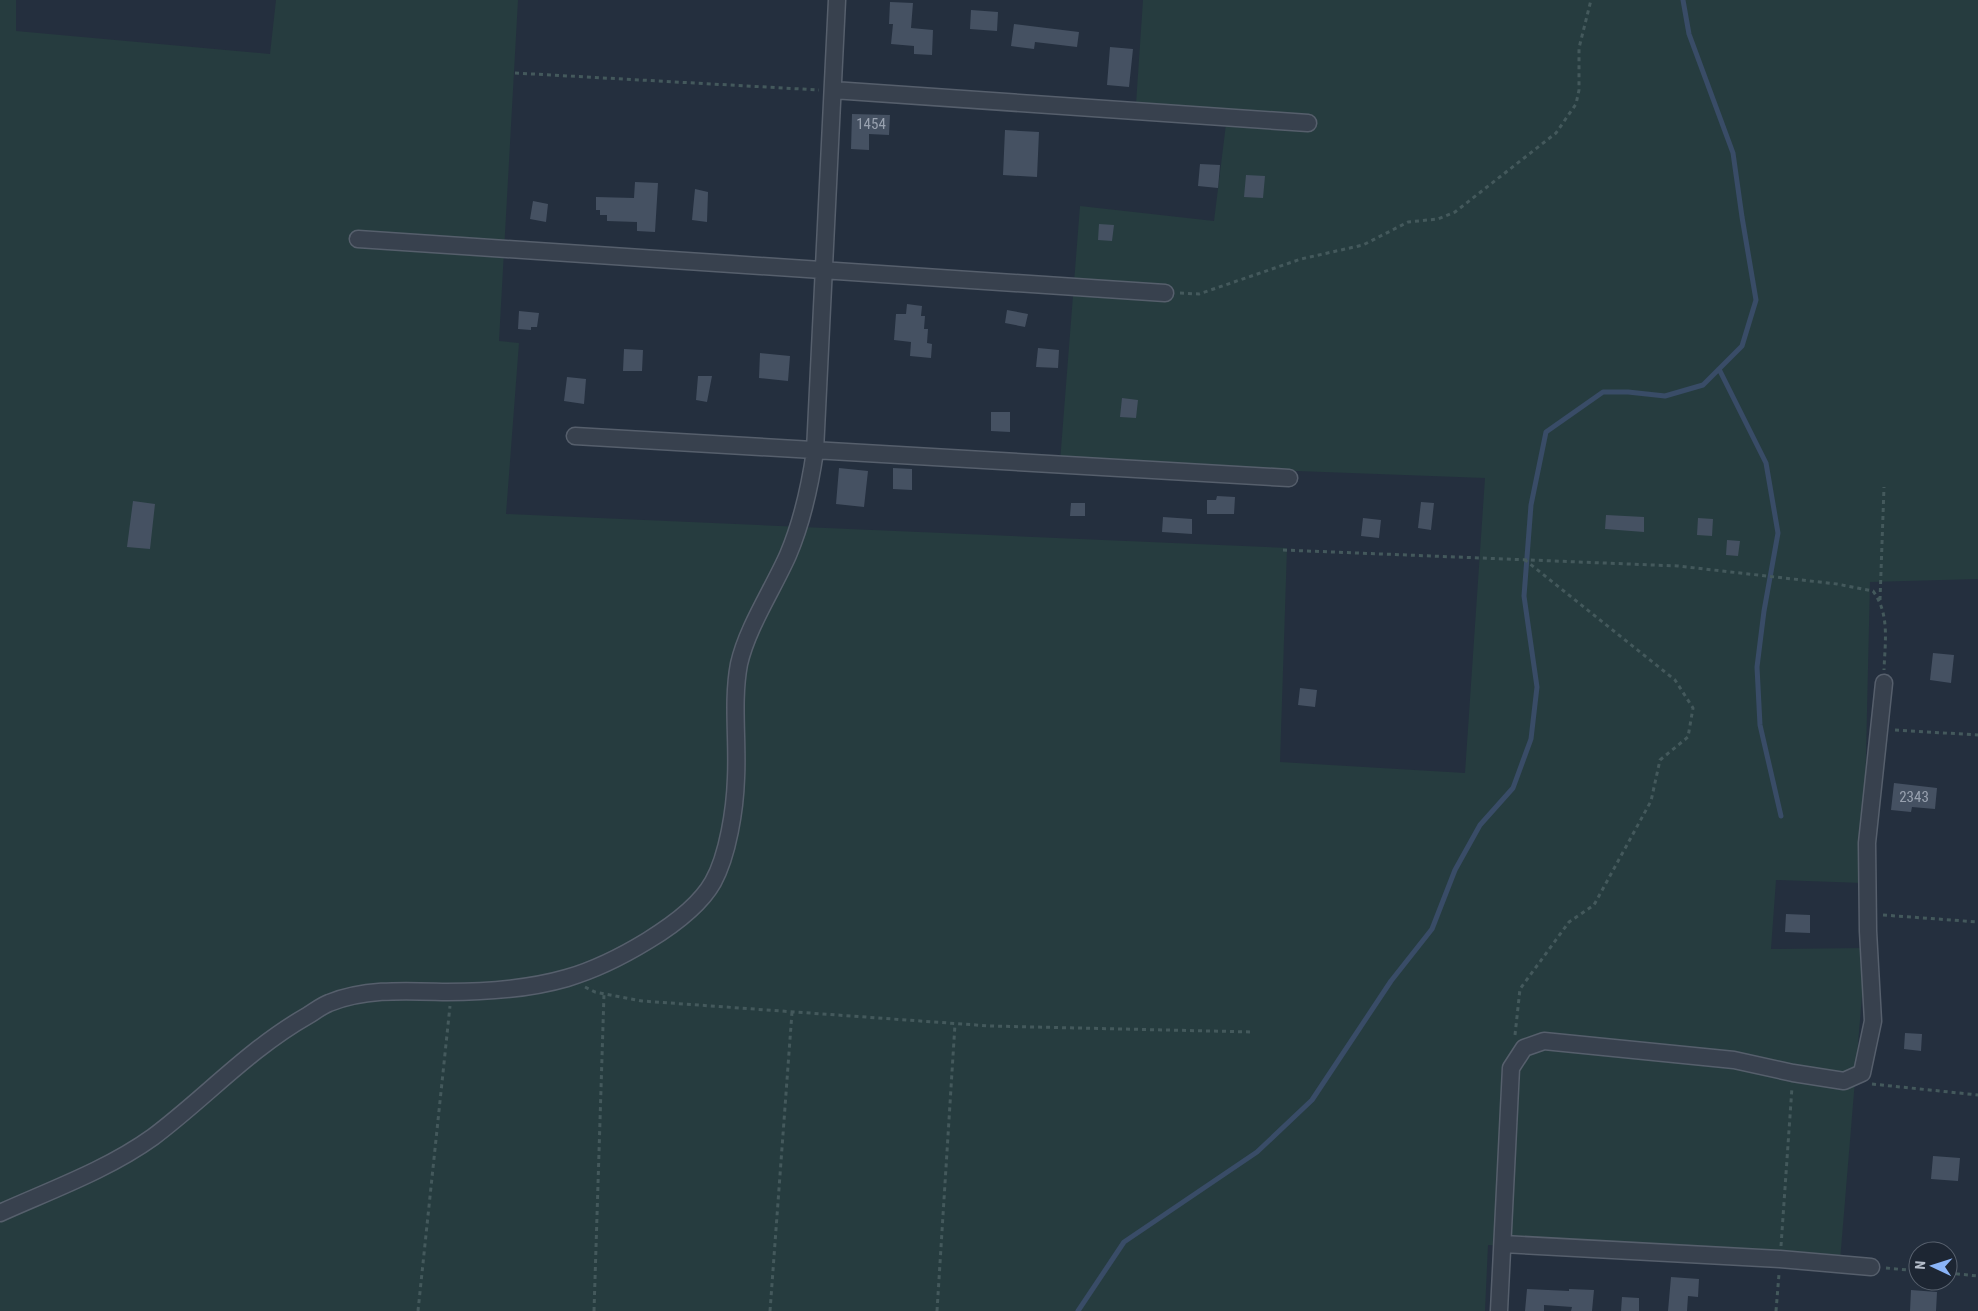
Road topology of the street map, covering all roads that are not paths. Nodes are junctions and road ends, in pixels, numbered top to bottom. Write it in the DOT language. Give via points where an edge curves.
graph roads {
  1 [pos="838,0"];
  2 [pos="833,90"];
  3 [pos="1308,123"];
  4 [pos="358,239"];
  5 [pos="824,270"];
  6 [pos="1165,292"];
  7 [pos="575,436"];
  8 [pos="815,451"];
  9 [pos="1288,478"];
  10 [pos="1884,683"];
  11 [pos="0,1213"];
  12 [pos="1503,1244"];
  13 [pos="1871,1267"];
  14 [pos="1499,1311"];
  1 -- 2 [label="street"];
  2 -- 3 [label="street"];
  2 -- 5 [label="street"];
  4 -- 5 [label="street"];
  5 -- 6 [label="street"];
  5 -- 8 [label="street"];
  7 -- 8 [label="street"];
  8 -- 9 [label="street"];
  8 -- 11 [label="street" via="807,496 788,553 739,663 736,781 725,854 712,884 692,908 640,945 567,978 529,987 363,994 329,1003 288,1026 151,1138 111,1163"];
  10 -- 12 [label="street" via="1867,843 1873,1021 1862,1073 1844,1081 1734,1060 1544,1041 1524,1048 1511,1068"];
  12 -- 13 [label="street"];
  12 -- 14 [label="street"];
}
